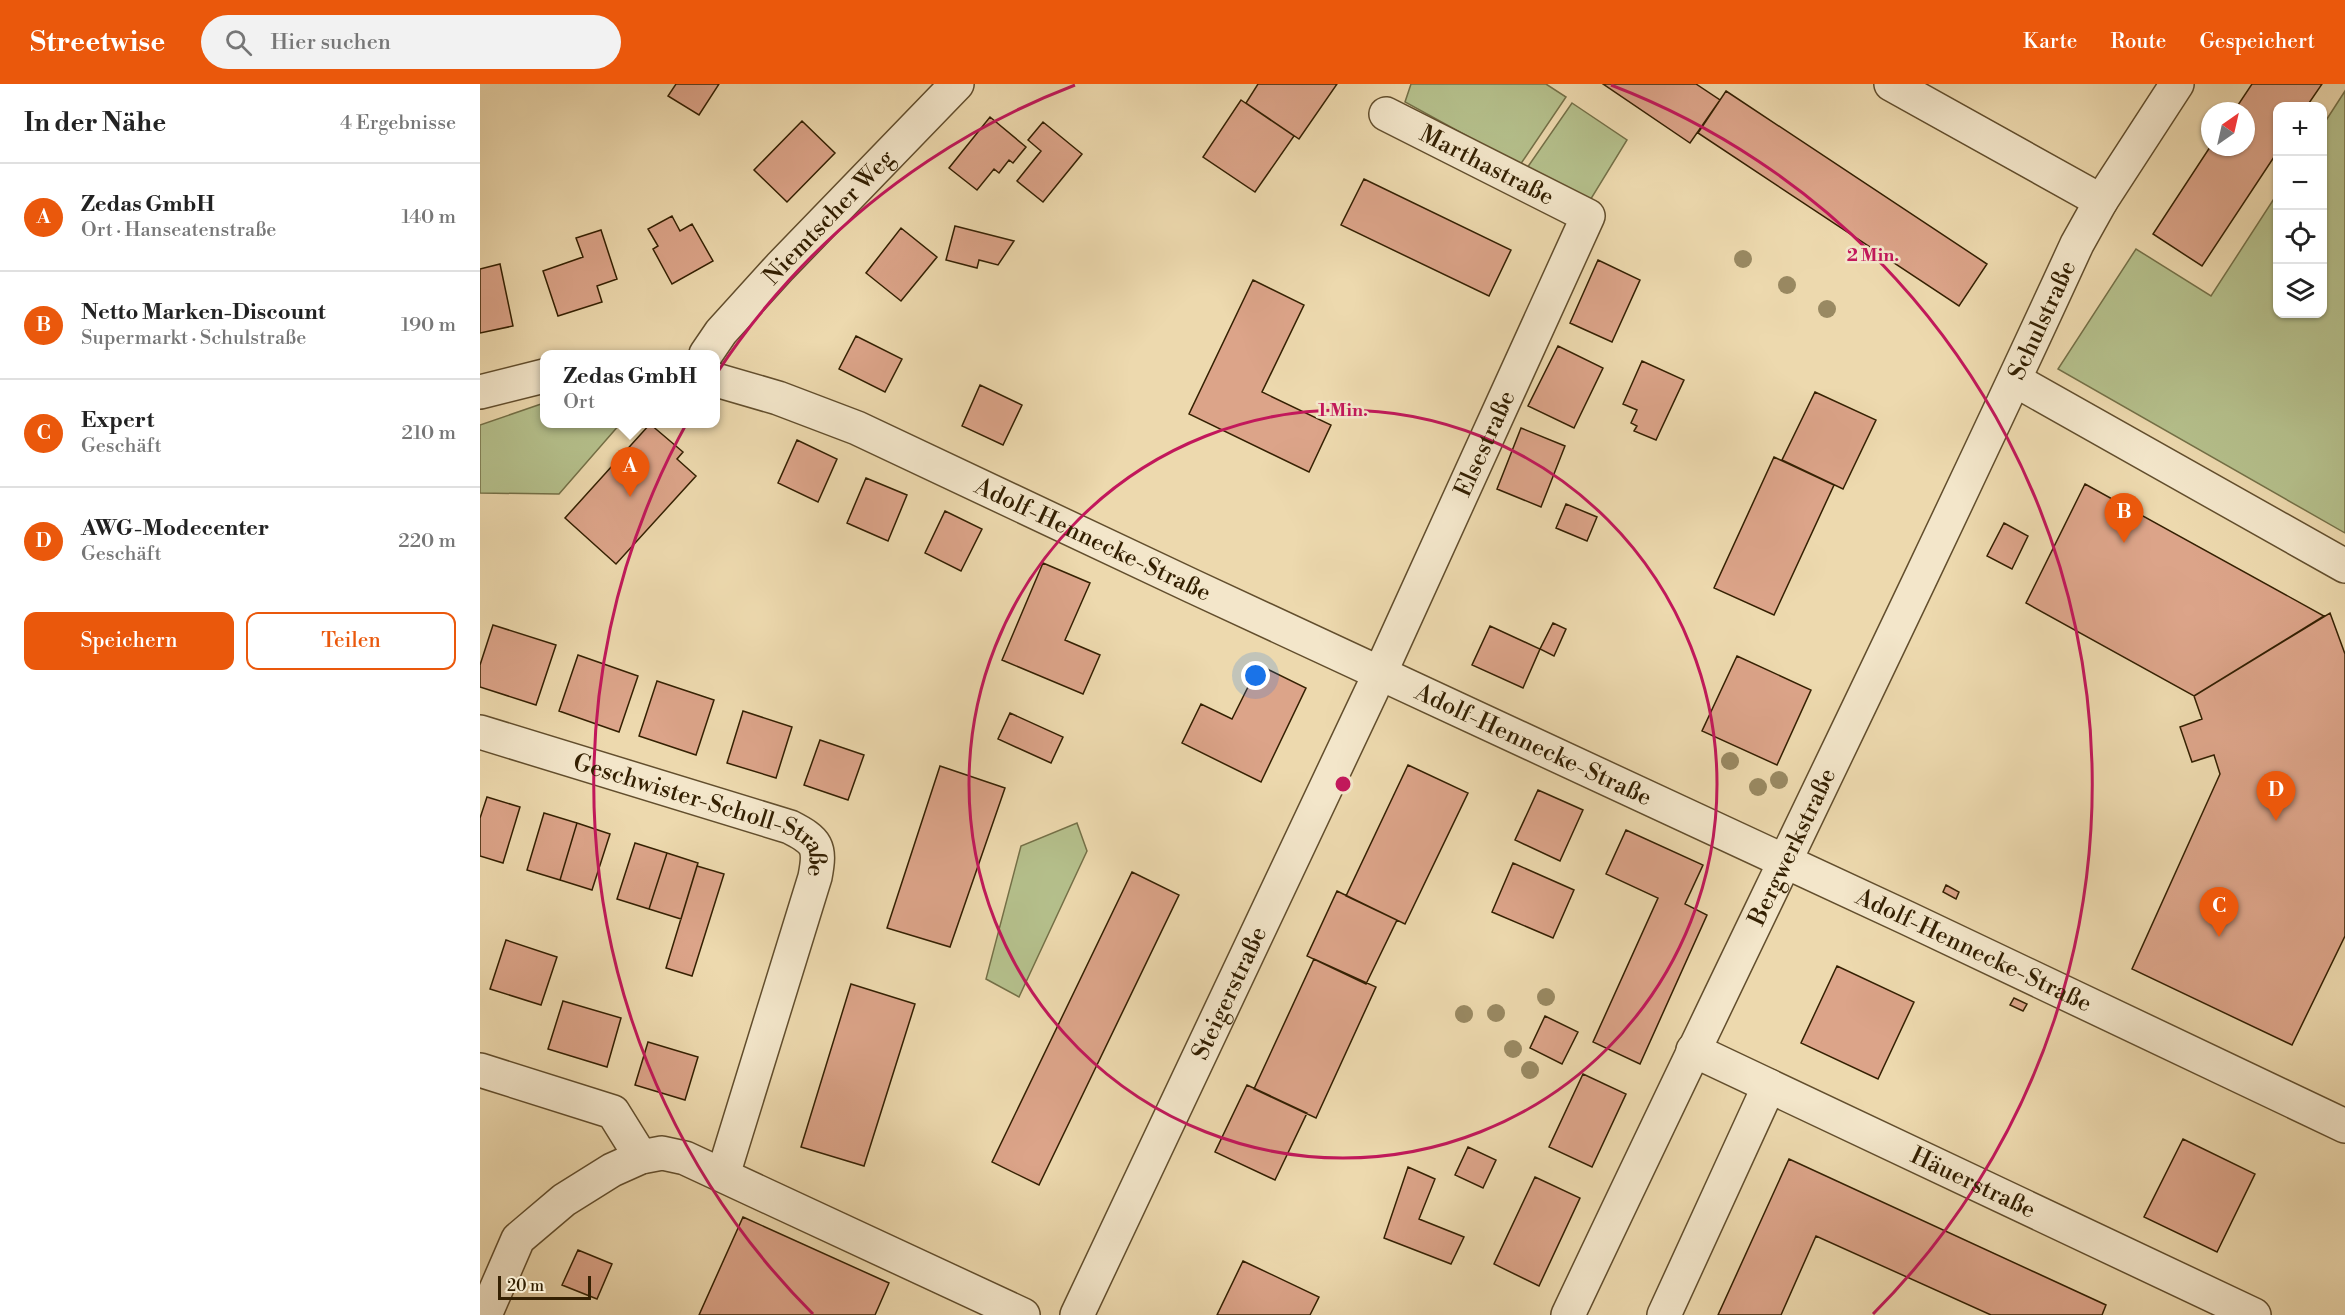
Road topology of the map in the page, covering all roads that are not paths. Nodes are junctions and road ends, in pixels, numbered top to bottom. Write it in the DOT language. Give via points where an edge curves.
graph roads {
  1 [pos="957,84"];
  2 [pos="1891,84"];
  3 [pos="2177,84"];
  4 [pos="1386,114"];
  5 [pos="2102,201"];
  6 [pos="1588,216"];
  7 [pos="709,350"];
  8 [pos="540,377"];
  9 [pos="2015,380"];
  10 [pos="720,381"];
  11 [pos="480,392"];
  12 [pos="2345,566"];
  13 [pos="1380,671"];
  14 [pos="480,732"];
  15 [pos="1786,861"];
  16 [pos="1693,1050"];
  17 [pos="480,1070"];
  18 [pos="1768,1086"];
  19 [pos="2345,1126"];
  20 [pos="641,1157"];
  21 [pos="723,1175"];
  22 [pos="2211,1306"];
  23 [pos="484,1315"];
  24 [pos="1023,1315"];
  25 [pos="1077,1315"];
  26 [pos="1568,1315"];
  27 [pos="1664,1315"];
  28 [pos="2254,1315"];
  1 -- 7 [label="street, Niemtscher Weg" via="780,267"];
  2 -- 5 [label="street"];
  3 -- 5 [label="street, Schulstraße"];
  4 -- 6 [label="street, Marthastraße"];
  5 -- 9 [label="street, Schulstraße" via="2077,244"];
  6 -- 13 [label="street, Elsestraße"];
  8 -- 11 [label="street"];
  9 -- 12 [label="street, Schulstraße"];
  9 -- 15 [label="street, Bergwerkstraße"];
  10 -- 13 [label="street, Adolf-Hennecke-Straße" via="857,428"];
  13 -- 15 [label="street, Adolf-Hennecke-Straße"];
  13 -- 25 [label="street, Steigerstraße"];
  14 -- 21 [label="street, Geschwister-Scholl-Straße" via="790,827 815,842 819,854 815,877"];
  15 -- 16 [label="street, Bergwerkstraße"];
  15 -- 19 [label="street, Adolf-Hennecke-Straße"];
  16 -- 18 [label="street, Häuerstraße"];
  16 -- 26 [label="street, Bergwerkstraße"];
  17 -- 20 [label="street" via="613,1112"];
  18 -- 22 [label="street, Häuerstraße"];
  18 -- 27 [label="street"];
  20 -- 21 [label="street" via="662,1153 685,1158"];
  20 -- 23 [label="street" via="564,1200 518,1239"];
  21 -- 24 [label="street"];
  22 -- 28 [label="street, Häuerstraße"];
}
